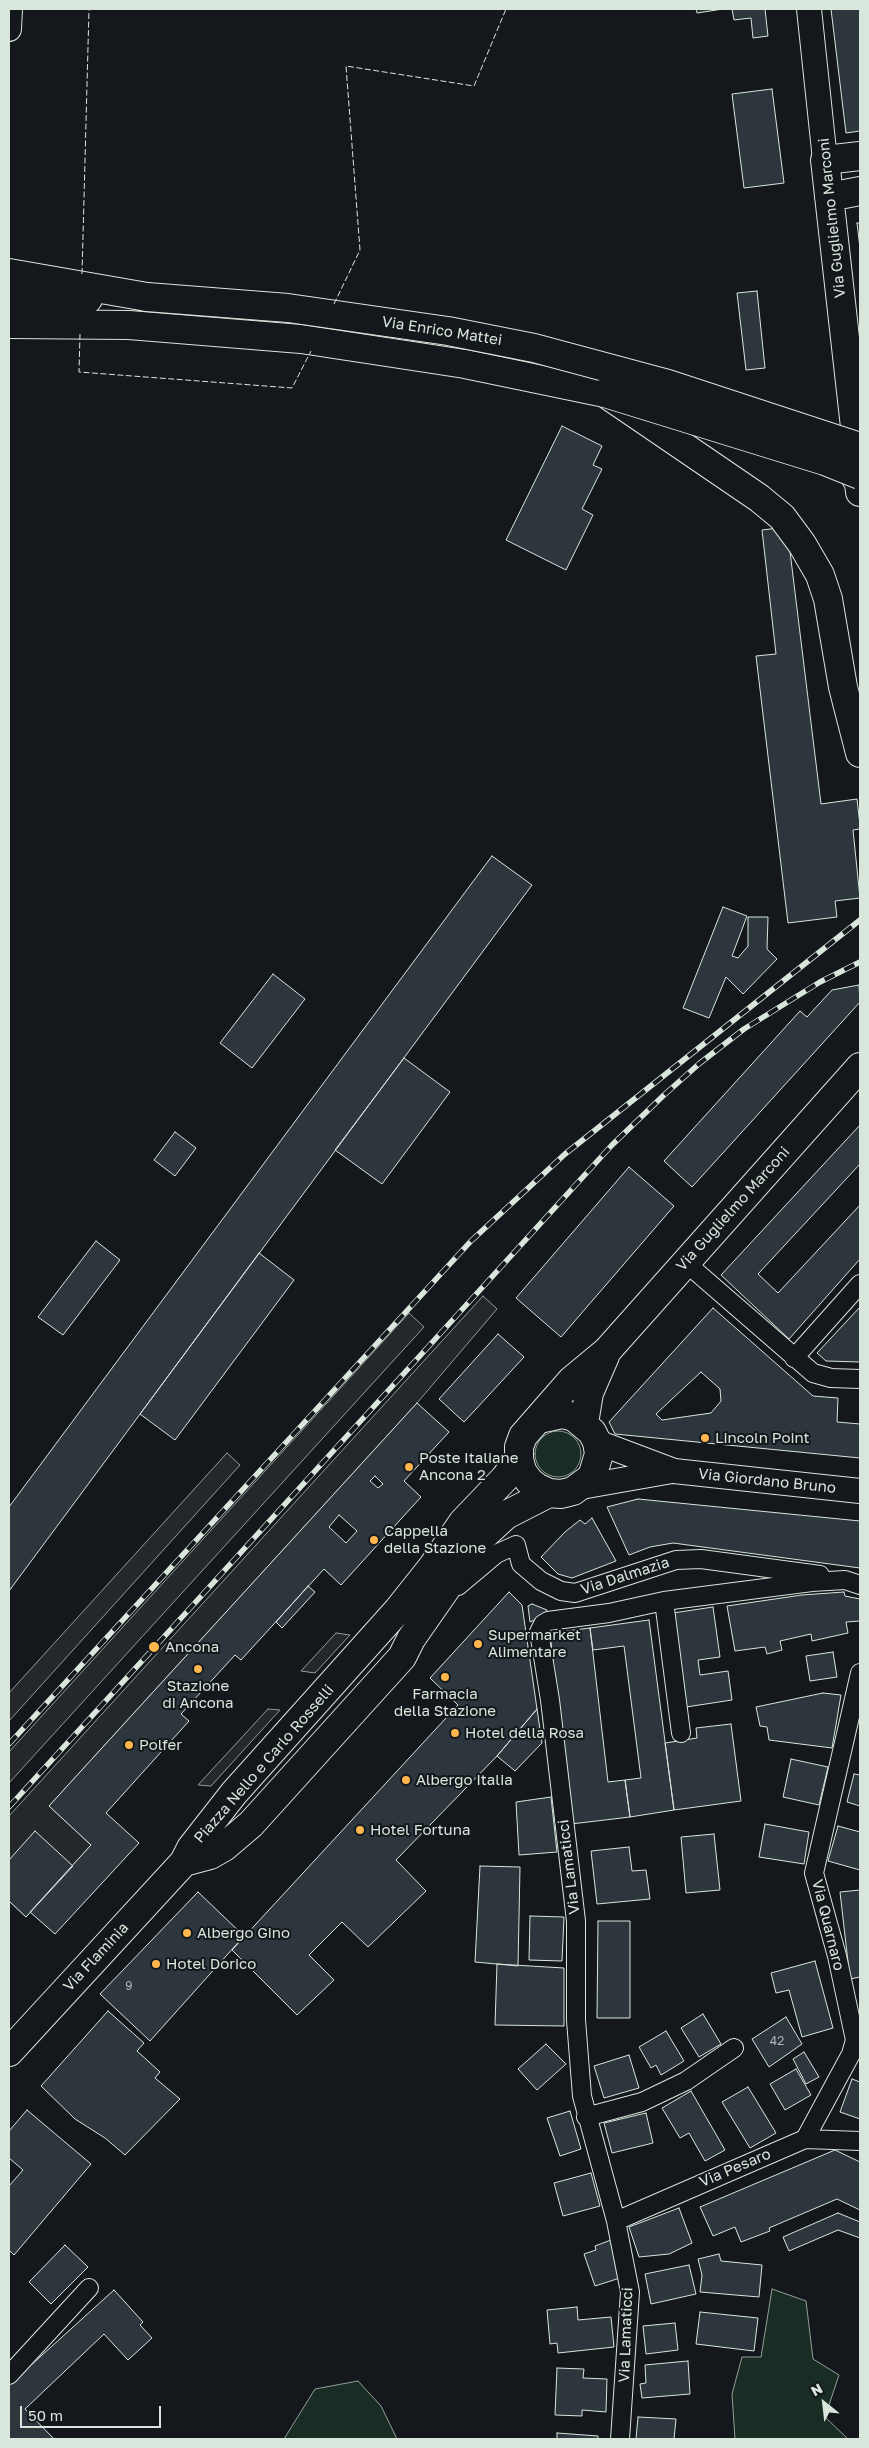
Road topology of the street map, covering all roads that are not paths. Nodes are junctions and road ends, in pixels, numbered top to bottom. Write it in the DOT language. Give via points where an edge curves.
graph roads {
  1 [pos="10,9"];
  2 [pos="809,9"];
  3 [pos="9,29"];
  4 [pos="860,156"];
  5 [pos="825,160"];
  6 [pos="860,190"];
  7 [pos="829,197"];
  8 [pos="9,273"];
  9 [pos="9,284"];
  10 [pos="147,297"];
  11 [pos="9,301"];
  12 [pos="9,324"];
  13 [pos="855,377"];
  14 [pos="605,394"];
  15 [pos="858,437"];
  16 [pos="860,482"];
  17 [pos="860,753"];
  18 [pos="860,1067"];
  19 [pos="685,1262"];
  20 [pos="860,1284"];
  21 [pos="607,1351"];
  22 [pos="794,1358"];
  23 [pos="860,1379"];
  24 [pos="539,1419"];
  25 [pos="591,1433"];
  26 [pos="519,1459"];
  27 [pos="674,1471"];
  28 [pos="581,1487"];
  29 [pos="860,1491"];
  30 [pos="549,1493"];
  31 [pos="853,1582"];
  32 [pos="664,1601"];
  33 [pos="434,1607"];
  34 [pos="390,1620"];
  35 [pos="548,1621"];
  36 [pos="860,1673"];
  37 [pos="681,1733"];
  38 [pos="184,1862"];
  39 [pos="734,2048"];
  40 [pos="9,2052"];
  41 [pos="586,2117"];
  42 [pos="805,2138"];
  43 [pos="860,2140"];
  44 [pos="616,2221"];
  45 [pos="89,2288"];
  46 [pos="9,2375"];
  47 [pos="620,2439"];
  1 -- 3 [label="main road"];
  2 -- 5 [label="main road, Via Guglielmo Marconi"];
  4 -- 5 [label="main road"];
  5 -- 7 [label="main road, Via Guglielmo Marconi"];
  6 -- 7 [label="main road"];
  7 -- 13 [label="main road, Via Guglielmo Marconi"];
  8 -- 10 [label="main road"];
  9 -- 10 [label="main road"];
  10 -- 11 [label="main road, Via Enrico Mattei"];
  10 -- 15 [label="main road, Via Enrico Mattei, bridge" via="288,308 430,328 526,346"];
  12 -- 14 [label="main road, Via Enrico Mattei" via="128,325 301,339 465,364"];
  13 -- 15 [label="main road, Via Guglielmo Marconi"];
  14 -- 16 [label="main road, Via Enrico Mattei, bridge" via="825,461"];
  14 -- 17 [label="main road" via="760,498 792,529 812,559 824,586 843,687"];
  15 -- 16 [label="main road, Via Guglielmo Marconi" via="847,443 849,467"];
  18 -- 19 [label="main road, Via Guglielmo Marconi"];
  19 -- 21 [label="main road, Via Guglielmo Marconi"];
  19 -- 22 [label="street"];
  20 -- 22 [label="street"];
  21 -- 24 [label="main road, Via Guglielmo Marconi" via="572,1380"];
  21 -- 25 [label="main road, Via Guglielmo Marconi" via="589,1392"];
  22 -- 23 [label="street" via="813,1373 831,1378"];
  24 -- 25 [label="main road" via="562,1414 574,1417"];
  24 -- 26 [label="main road, Via Guglielmo Marconi" via="523,1436"];
  25 -- 27 [label="main road, Via Giordano Bruno"];
  25 -- 28 [label="main road, Via Guglielmo Marconi" via="599,1454 597,1466 592,1477"];
  26 -- 30 [label="main road" via="529,1481"];
  26 -- 34 [label="main road, Via Guglielmo Marconi" via="463,1522"];
  27 -- 28 [label="main road, Via Giordano Bruno"];
  27 -- 29 [label="main road, Via Giordano Bruno"];
  28 -- 30 [label="main road" via="561,1494"];
  30 -- 33 [label="main road" via="494,1524 470,1552"];
  31 -- 32 [label="street, Via Dalmazia" via="812,1582"];
  31 -- 33 [label="street, Via Dalmazia" via="802,1572 693,1559 650,1567 575,1593 561,1591 540,1581 521,1564 516,1545 489,1559"];
  32 -- 35 [label="street, Via Dalmazia"];
  32 -- 37 [label="street"];
  33 -- 38 [label="main road, Piazza Nello e Carlo Rosselli" via="402,1657 240,1835 205,1858"];
  34 -- 38 [label="main road, Piazza Nello e Carlo Rosselli" via="234,1793 191,1848"];
  35 -- 41 [label="street, Via Lamaticci" via="543,1624 539,1638 550,1700 576,1921 576,2020"];
  36 -- 42 [label="street, Via Quarnaro" via="814,1873 837,1956 854,2040 851,2054"];
  38 -- 40 [label="main road, Via Flaminia"];
  39 -- 41 [label="street" via="686,2081 642,2102"];
  41 -- 44 [label="street, Via Lamaticci"];
  42 -- 43 [label="street, Via Pesaro"];
  42 -- 44 [label="street, Via Pesaro"];
  44 -- 47 [label="street, Via Lamaticci" via="630,2292"];
  45 -- 46 [label="street"];
}
